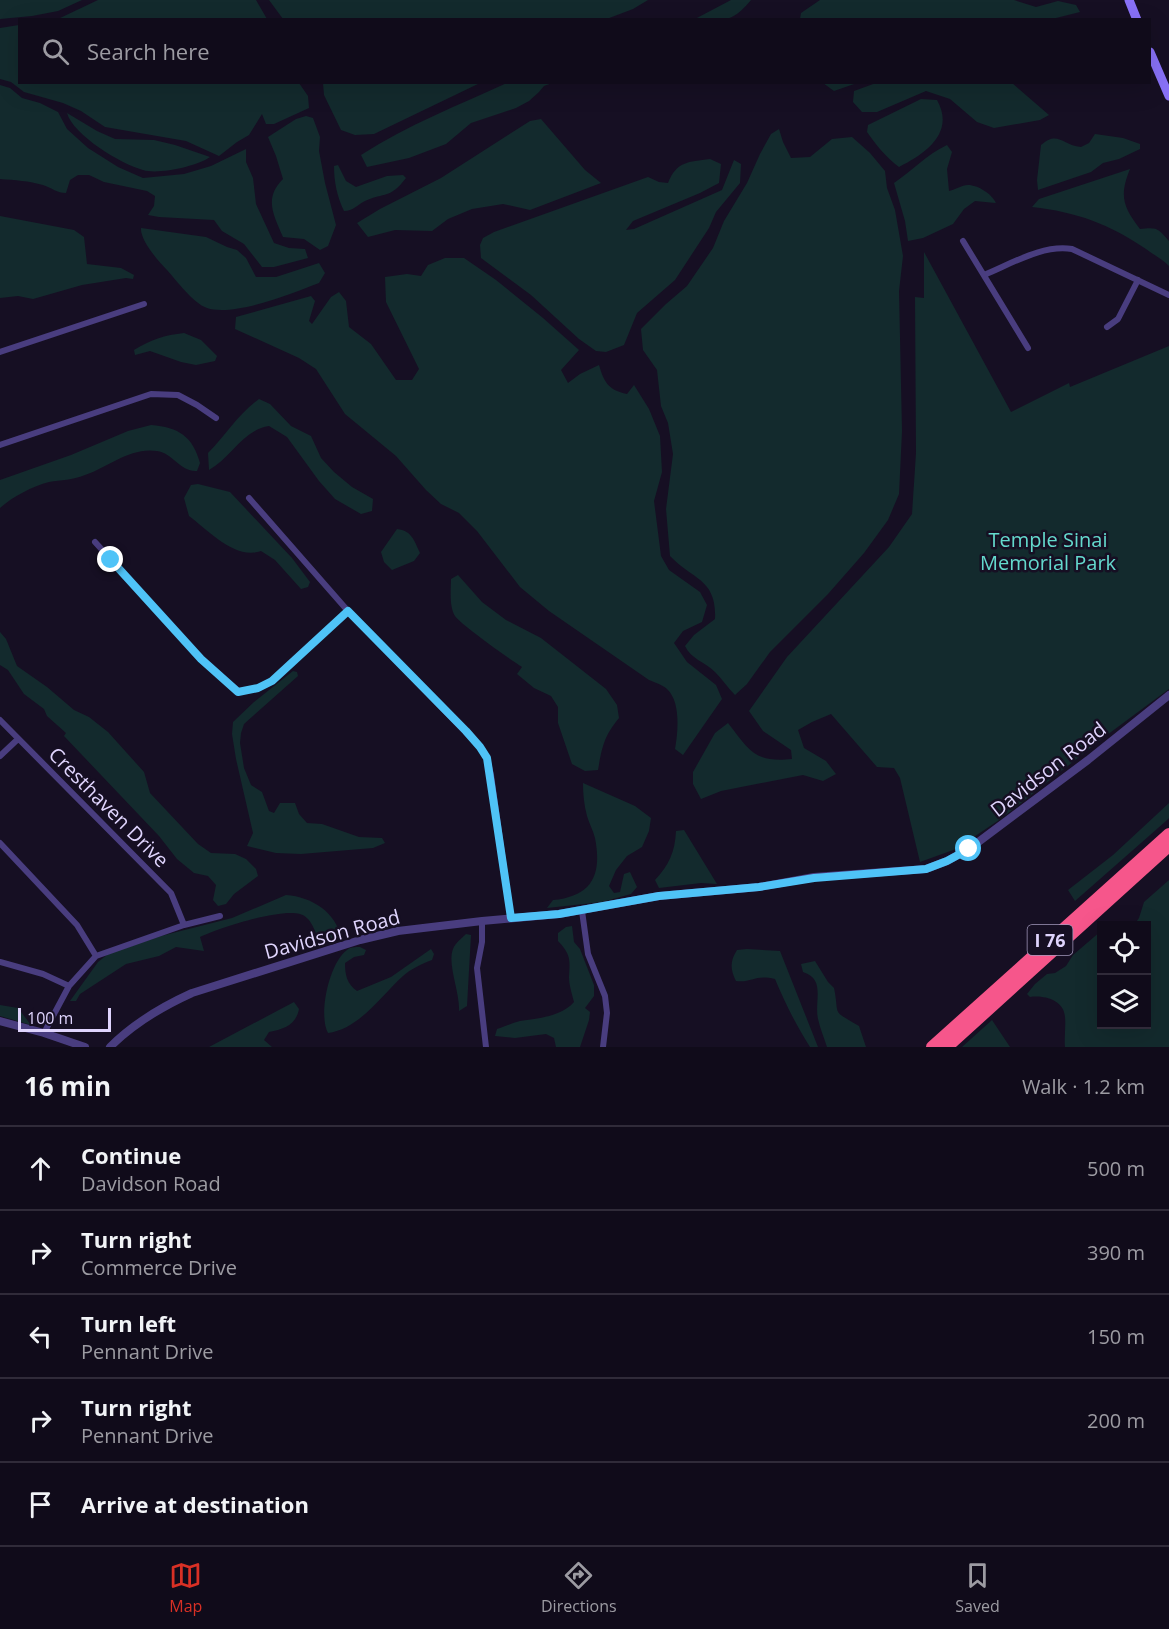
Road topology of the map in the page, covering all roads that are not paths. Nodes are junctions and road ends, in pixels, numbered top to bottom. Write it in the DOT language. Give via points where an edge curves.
graph roads {
  1 [pos="1129,0"];
  2 [pos="1136,18"];
  3 [pos="1151,56"];
  4 [pos="1169,96"];
  5 [pos="963,241"];
  6 [pos="984,275"];
  7 [pos="1138,280"];
  8 [pos="1169,295"];
  9 [pos="144,304"];
  10 [pos="1107,327"];
  11 [pos="1028,348"];
  12 [pos="0,352"];
  13 [pos="216,418"];
  14 [pos="0,445"];
  15 [pos="249,498"];
  16 [pos="95,542"];
  17 [pos="348,611"];
  18 [pos="1169,695"];
  19 [pos="0,720"];
  20 [pos="18,739"];
  21 [pos="0,756"];
  22 [pos="1169,834"];
  23 [pos="0,843"];
  24 [pos="1169,846"];
  25 [pos="582,911"];
  26 [pos="220,916"];
  27 [pos="511,918"];
  28 [pos="482,921"];
  29 [pos="184,926"];
  30 [pos="96,956"];
  31 [pos="0,962"];
  32 [pos="69,986"];
  33 [pos="0,1022"];
  34 [pos="44,1033"];
  35 [pos="85,1047"];
  36 [pos="110,1047"];
  37 [pos="486,1047"];
  38 [pos="603,1047"];
  39 [pos="932,1047"];
  40 [pos="948,1047"];
  1 -- 2 [label="main road"];
  3 -- 4 [label="main road"];
  5 -- 6 [label="street"];
  6 -- 7 [label="street" via="1048,249 1063,247"];
  6 -- 11 [label="street"];
  7 -- 8 [label="street"];
  7 -- 10 [label="street" via="1118,320"];
  9 -- 12 [label="street"];
  13 -- 14 [label="street" via="178,396 151,394"];
  15 -- 17 [label="street"];
  16 -- 17 [label="street" via="201,659 238,692 272,681"];
  17 -- 27 [label="street" via="466,731 487,758"];
  18 -- 25 [label="street, Davidson Road" via="969,849 926,869 835,875 659,896"];
  19 -- 20 [label="street, Cresthaven Drive"];
  20 -- 21 [label="street"];
  20 -- 29 [label="street, Cresthaven Drive" via="171,893"];
  22 -- 39 [label="highway, I 76"];
  23 -- 30 [label="street" via="77,925"];
  24 -- 40 [label="highway, I 76"];
  25 -- 27 [label="street, Davidson Road"];
  25 -- 38 [label="street" via="588,954 605,996"];
  26 -- 29 [label="street"];
  27 -- 28 [label="street, Davidson Road"];
  28 -- 36 [label="street, Davidson Road" via="364,939 212,986 169,1004"];
  28 -- 37 [label="street" via="477,968"];
  29 -- 30 [label="street"];
  30 -- 32 [label="street"];
  31 -- 32 [label="street" via="44,974"];
  32 -- 34 [label="street"];
  33 -- 34 [label="street"];
  34 -- 35 [label="street"];
}
